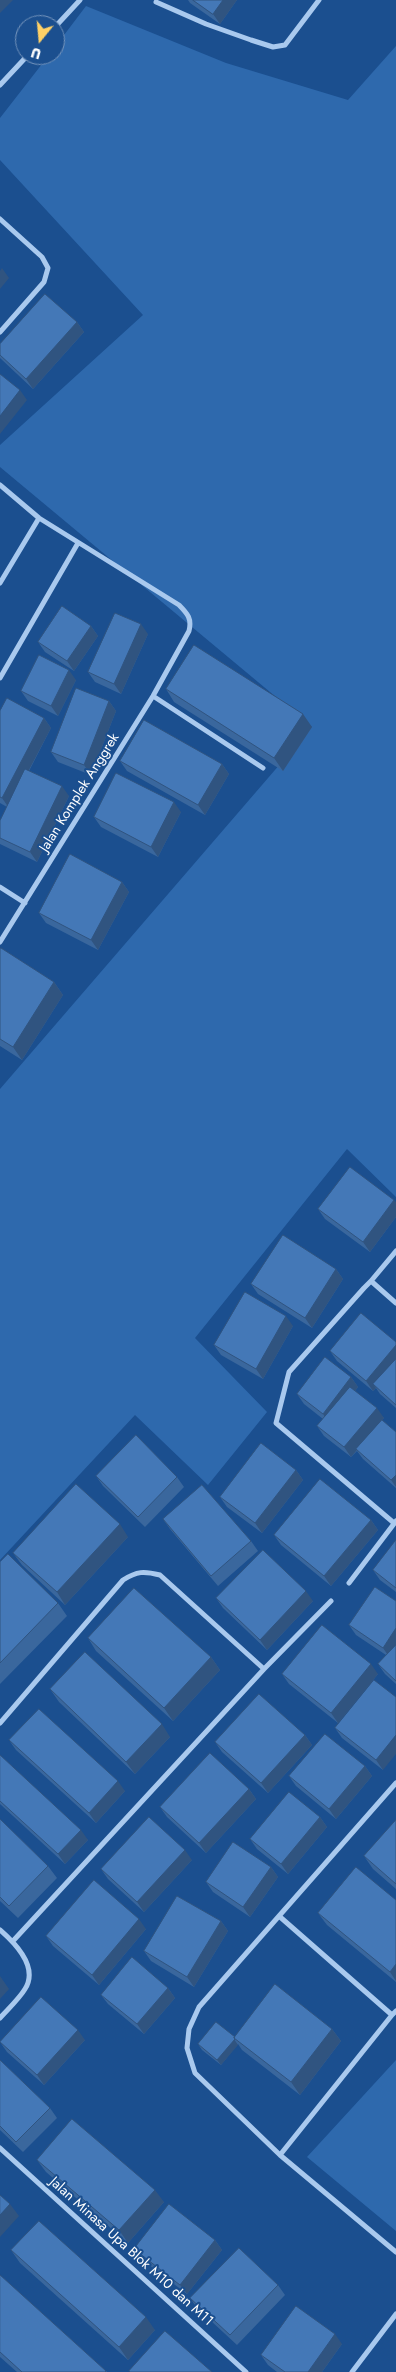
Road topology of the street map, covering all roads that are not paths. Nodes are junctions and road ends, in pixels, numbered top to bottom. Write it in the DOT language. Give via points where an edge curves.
graph roads {
  1 [pos="80,0"];
  2 [pos="155,0"];
  3 [pos="319,0"];
  4 [pos="65,16"];
  5 [pos="19,65"];
  6 [pos="0,85"];
  7 [pos="0,219"];
  8 [pos="0,332"];
  9 [pos="0,485"];
  10 [pos="39,518"];
  11 [pos="78,543"];
  12 [pos="0,583"];
  13 [pos="0,678"];
  14 [pos="153,696"];
  15 [pos="263,768"];
  16 [pos="0,887"];
  17 [pos="25,903"];
  18 [pos="0,942"];
  19 [pos="396,1252"];
  20 [pos="371,1282"];
  21 [pos="396,1302"];
  22 [pos="395,1522"];
  23 [pos="349,1583"];
  24 [pos="332,1600"];
  25 [pos="264,1669"];
  26 [pos="0,1723"];
  27 [pos="396,1783"];
  28 [pos="279,1916"];
  29 [pos="0,1930"];
  30 [pos="13,1941"];
  31 [pos="394,2013"];
  32 [pos="0,2018"];
  33 [pos="0,2148"];
  34 [pos="280,2155"];
  35 [pos="396,2252"];
  36 [pos="396,2314"];
  37 [pos="246,2372"];
  38 [pos="352,2372"];
  1 -- 4 [label="street"];
  2 -- 3 [label="street" via="206,24 273,47 285,45"];
  5 -- 6 [label="street"];
  7 -- 8 [label="street" via="42,257 48,268 44,282"];
  9 -- 10 [label="street, Jalan Komplek Anggrek"];
  10 -- 11 [label="street, Jalan Komplek Anggrek"];
  10 -- 12 [label="street"];
  11 -- 13 [label="street"];
  11 -- 14 [label="street, Jalan Komplek Anggrek" via="179,605 190,617 189,631"];
  14 -- 15 [label="street"];
  14 -- 17 [label="street, Jalan Komplek Anggrek"];
  16 -- 17 [label="street"];
  17 -- 18 [label="street, Jalan Komplek Anggrek"];
  19 -- 20 [label="street"];
  20 -- 21 [label="street"];
  20 -- 22 [label="street" via="289,1372 276,1423"];
  22 -- 23 [label="street"];
  24 -- 25 [label="street"];
  25 -- 26 [label="street" via="160,1575 144,1570 123,1580"];
  25 -- 30 [label="street"];
  27 -- 28 [label="street"];
  28 -- 31 [label="street"];
  28 -- 34 [label="street" via="198,2007 188,2029 187,2048 195,2073"];
  29 -- 30 [label="street"];
  30 -- 32 [label="street" via="29,1966 29,1977 26,1988"];
  31 -- 34 [label="street"];
  33 -- 37 [label="street, Jalan Minasa Upa Blok M10 dan M11"];
  34 -- 35 [label="street"];
  36 -- 38 [label="street"];
}
